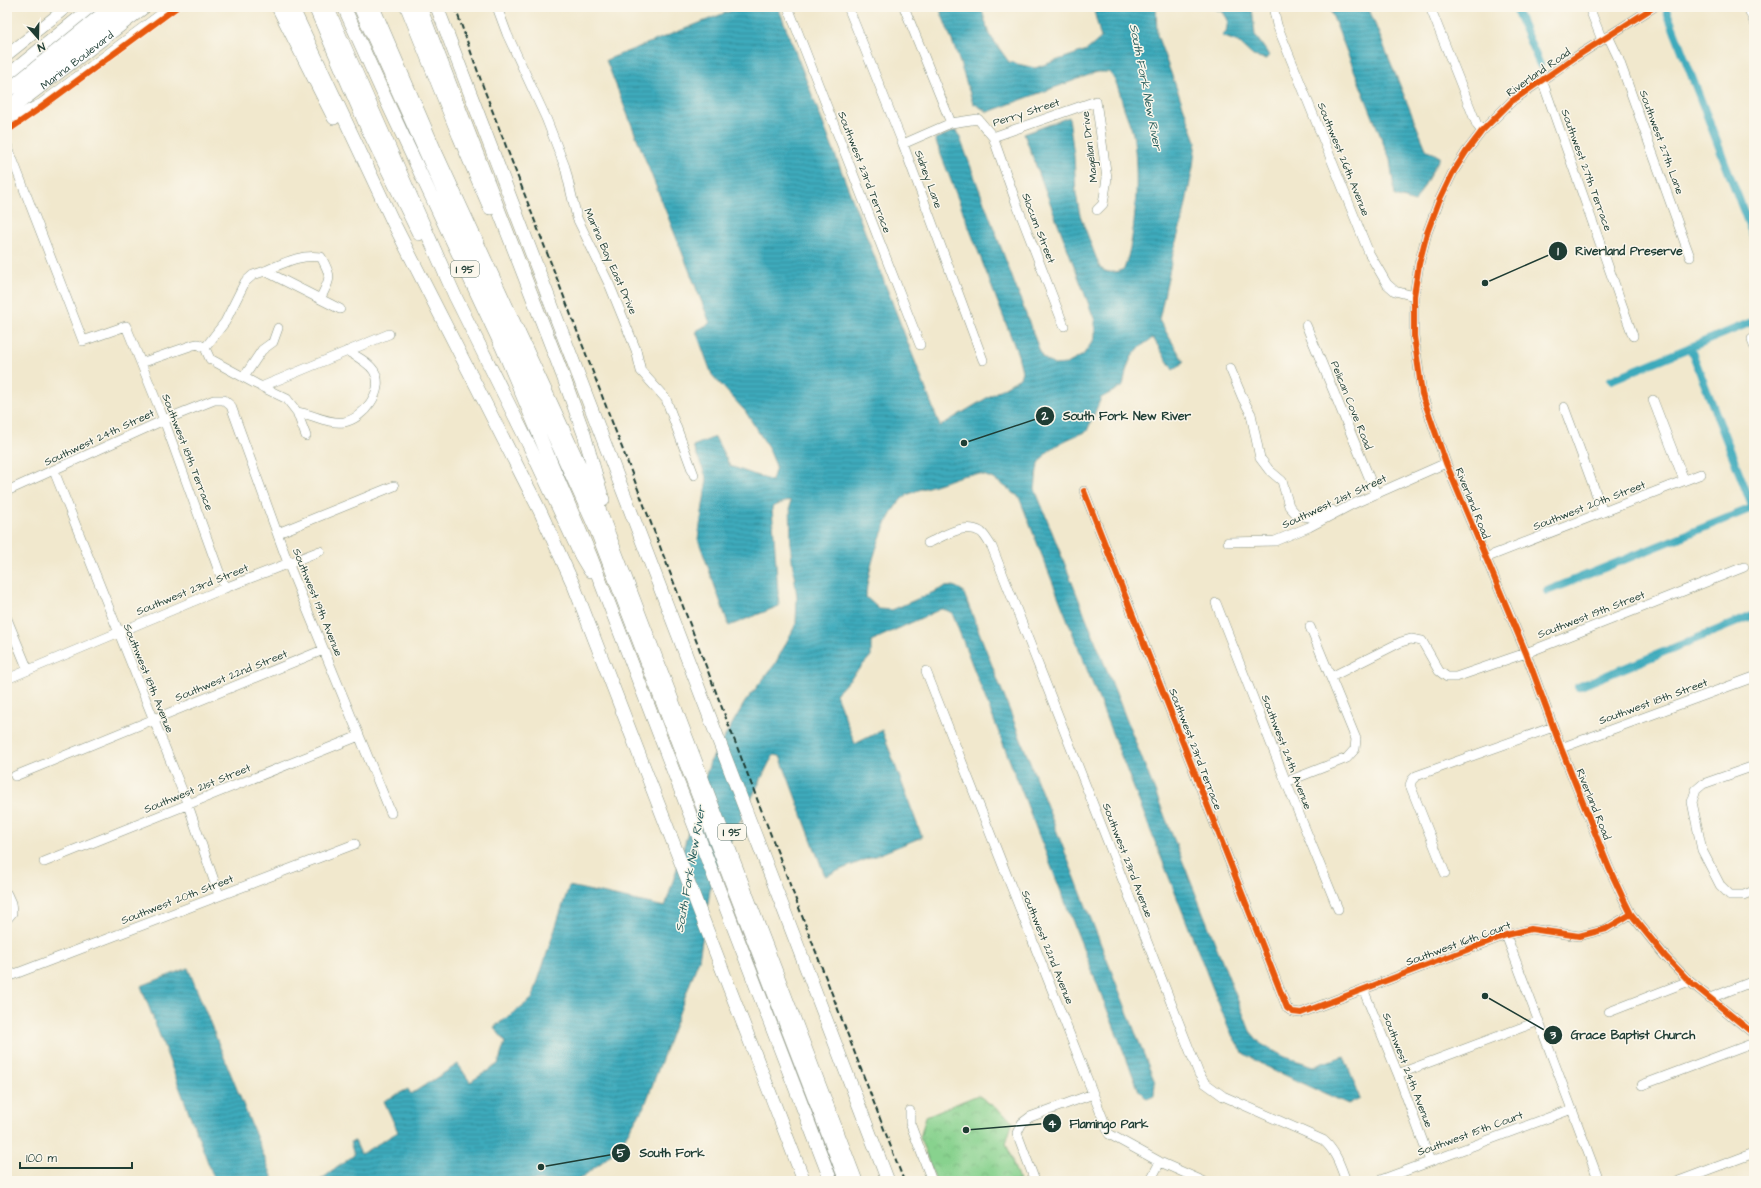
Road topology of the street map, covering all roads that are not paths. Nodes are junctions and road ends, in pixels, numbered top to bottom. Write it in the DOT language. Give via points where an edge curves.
graph roads {
  1 [pos="67,7"];
  2 [pos="112,7"];
  3 [pos="131,7"];
  4 [pos="146,7"];
  5 [pos="172,7"];
  6 [pos="278,7"];
  7 [pos="292,7"];
  8 [pos="315,7"];
  9 [pos="327,7"];
  10 [pos="344,7"];
  11 [pos="360,7"];
  12 [pos="374,7"];
  13 [pos="383,7"];
  14 [pos="408,7"];
  15 [pos="420,7"];
  16 [pos="437,7"];
  17 [pos="497,7"];
  18 [pos="788,7"];
  19 [pos="848,7"];
  20 [pos="904,7"];
  21 [pos="1430,7"];
  22 [pos="1589,7"];
  23 [pos="1654,7"];
  24 [pos="1748,7"];
  25 [pos="87,10"];
  26 [pos="1274,11"];
  27 [pos="1754,22"];
  28 [pos="1605,38"];
  29 [pos="7,55"];
  30 [pos="7,75"];
  31 [pos="1542,80"];
  32 [pos="7,91"];
  33 [pos="1096,101"];
  34 [pos="7,110"];
  35 [pos="7,113"];
  36 [pos="7,118"];
  37 [pos="951,123"];
  38 [pos="1482,131"];
  39 [pos="993,137"];
  40 [pos="903,144"];
  41 [pos="7,145"];
  42 [pos="1097,210"];
  43 [pos="393,222"];
  44 [pos="1690,257"];
  45 [pos="265,271"];
  46 [pos="455,296"];
  47 [pos="1414,296"];
  48 [pos="320,299"];
  49 [pos="535,304"];
  50 [pos="340,309"];
  51 [pos="1306,325"];
  52 [pos="1064,326"];
  53 [pos="278,328"];
  54 [pos="389,334"];
  55 [pos="1633,336"];
  56 [pos="920,345"];
  57 [pos="205,348"];
  58 [pos="347,351"];
  59 [pos="983,360"];
  60 [pos="141,363"];
  61 [pos="1230,368"];
  62 [pos="244,377"];
  63 [pos="261,387"];
  64 [pos="224,400"];
  65 [pos="1653,400"];
  66 [pos="1564,407"];
  67 [pos="297,412"];
  68 [pos="164,420"];
  69 [pos="306,436"];
  70 [pos="1446,463"];
  71 [pos="54,471"];
  72 [pos="1701,474"];
  73 [pos="694,475"];
  74 [pos="1684,480"];
  75 [pos="394,486"];
  76 [pos="7,491"];
  77 [pos="1084,491"];
  78 [pos="1376,494"];
  79 [pos="604,503"];
  80 [pos="1351,505"];
  81 [pos="1603,512"];
  82 [pos="604,526"];
  83 [pos="278,533"];
  84 [pos="577,536"];
  85 [pos="1228,542"];
  86 [pos="928,543"];
  87 [pos="320,551"];
  88 [pos="1485,558"];
  89 [pos="288,563"];
  90 [pos="1744,567"];
  91 [pos="225,588"];
  92 [pos="1216,603"];
  93 [pos="7,619"];
  94 [pos="1310,627"];
  95 [pos="118,633"];
  96 [pos="323,650"];
  97 [pos="1526,653"];
  98 [pos="28,670"];
  99 [pos="926,672"];
  100 [pos="1331,677"];
  101 [pos="1754,677"];
  102 [pos="7,679"];
  103 [pos="153,719"];
  104 [pos="1553,727"];
  105 [pos="359,736"];
  106 [pos="1561,748"];
  107 [pos="1754,766"];
  108 [pos="15,776"];
  109 [pos="1286,782"];
  110 [pos="188,805"];
  111 [pos="391,813"];
  112 [pos="355,844"];
  113 [pos="44,862"];
  114 [pos="1445,873"];
  115 [pos="1754,891"];
  116 [pos="7,894"];
  117 [pos="219,895"];
  118 [pos="1338,909"];
  119 [pos="1631,914"];
  120 [pos="7,919"];
  121 [pos="1506,935"];
  122 [pos="7,977"];
  123 [pos="1689,981"];
  124 [pos="1754,981"];
  125 [pos="1363,989"];
  126 [pos="1710,998"];
  127 [pos="1293,1012"];
  128 [pos="1609,1012"];
  129 [pos="1540,1021"];
  130 [pos="1754,1034"];
  131 [pos="1754,1043"];
  132 [pos="1398,1074"];
  133 [pos="1642,1085"];
  134 [pos="1093,1094"];
  135 [pos="1572,1109"];
  136 [pos="910,1111"];
  137 [pos="847,1143"];
  138 [pos="1754,1153"];
  139 [pos="1430,1161"];
  140 [pos="1160,1162"];
  141 [pos="1701,1177"];
  142 [pos="804,1181"];
  143 [pos="831,1181"];
  144 [pos="846,1181"];
  145 [pos="856,1181"];
  146 [pos="866,1181"];
  147 [pos="888,1181"];
  148 [pos="932,1181"];
  149 [pos="1035,1181"];
  150 [pos="1150,1181"];
  151 [pos="1203,1181"];
  152 [pos="1346,1181"];
  153 [pos="1378,1181"];
  154 [pos="1599,1181"];
  155 [pos="1679,1181"];
  1 -- 29 [label="main road"];
  2 -- 32 [label="highway"];
  3 -- 34 [label="highway" via="27,90"];
  4 -- 35 [label="main road, Marina Boulevard"];
  5 -- 36 [label="main road" via="47,100 32,109"];
  6 -- 43 [label="highway" via="370,191"];
  7 -- 43 [label="highway"];
  8 -- 46 [label="highway" via="379,155"];
  9 -- 46 [label="highway"];
  10 -- 84 [label="highway, I 95" via="499,340"];
  11 -- 82 [label="highway"];
  12 -- 82 [label="highway" via="436,153 593,493"];
  13 -- 79 [label="highway, I 95" via="446,157"];
  14 -- 49 [label="highway" via="468,160"];
  15 -- 49 [label="highway"];
  16 -- 147 [label="highway"];
  17 -- 73 [label="street, Marina Bay East Drive" via="565,168 577,218 610,286 642,371 666,399"];
  18 -- 56 [label="street, Southwest 23rd Terrace"];
  19 -- 40 [label="street, Sidney Lane"];
  20 -- 37 [label="street"];
  21 -- 38 [label="street" via="1477,125"];
  22 -- 28 [label="street"];
  23 -- 28 [label="street, Riverland Road"];
  24 -- 27 [label="street"];
  25 -- 30 [label="main road"];
  26 -- 47 [label="street, Southwest 26th Avenue" via="1277,25 1369,253 1387,284 1395,291"];
  28 -- 31 [label="street, Riverland Road"];
  28 -- 44 [label="street, Southwest 27th Lane" via="1618,57"];
  31 -- 38 [label="street, Riverland Road" via="1512,102"];
  31 -- 55 [label="street, Southwest 27th Terrace"];
  33 -- 39 [label="street, Perry Street"];
  33 -- 42 [label="street, Magellan Drive" via="1107,178 1104,204"];
  37 -- 39 [label="street, Perry Street" via="978,119"];
  37 -- 40 [label="street, Perry Street"];
  38 -- 47 [label="street, Riverland Road" via="1452,174 1439,201 1427,232"];
  39 -- 52 [label="street, Slocum Street"];
  40 -- 59 [label="street, Sidney Lane"];
  41 -- 60 [label="street, Southwest 18th Terrace" via="83,341 126,326"];
  43 -- 142 [label="highway" via="563,561 596,638"];
  45 -- 48 [label="street"];
  45 -- 48 [label="street" via="299,257 321,257 330,279"];
  45 -- 57 [label="street" via="253,275 245,282 225,322"];
  46 -- 84 [label="highway"];
  47 -- 70 [label="street, Riverland Road" via="1414,336 1422,394"];
  48 -- 50 [label="street"];
  49 -- 79 [label="highway" via="584,434"];
  51 -- 78 [label="street, Pelican Cove Road"];
  53 -- 62 [label="street" via="273,342 262,350"];
  54 -- 58 [label="street"];
  57 -- 60 [label="street" via="198,344 193,345"];
  57 -- 62 [label="street" via="210,359"];
  58 -- 63 [label="street"];
  58 -- 67 [label="street" via="365,362 374,372 377,383 368,409 352,420 332,423 307,413"];
  60 -- 68 [label="street, Southwest 18th Terrace"];
  61 -- 80 [label="street" via="1252,414 1260,458 1282,481 1289,506 1297,516 1309,517"];
  62 -- 63 [label="street"];
  63 -- 67 [label="street" via="287,399"];
  64 -- 68 [label="street, Southwest 24th Street" via="214,400"];
  64 -- 83 [label="street, Southwest 19th Avenue" via="231,406"];
  65 -- 74 [label="street"];
  66 -- 81 [label="street"];
  67 -- 69 [label="street"];
  68 -- 71 [label="street, Southwest 24th Street"];
  68 -- 91 [label="street, Southwest 18th Terrace"];
  70 -- 78 [label="street, Southwest 21st Street"];
  70 -- 88 [label="street, Riverland Road"];
  71 -- 76 [label="street, Southwest 24th Street"];
  71 -- 95 [label="street, Southwest 18th Avenue"];
  72 -- 74 [label="street, Southwest 20th Street"];
  74 -- 81 [label="street, Southwest 20th Street"];
  75 -- 83 [label="street"];
  77 -- 127 [label="street, Southwest 23rd Terrace" via="1287,1008"];
  78 -- 80 [label="street, Southwest 21st Street"];
  79 -- 82 [label="highway, I 95"];
  80 -- 85 [label="street, Southwest 21st Street" via="1275,541"];
  81 -- 88 [label="street, Southwest 20th Street"];
  82 -- 137 [label="highway, I 95"];
  82 -- 144 [label="highway" via="711,828"];
  83 -- 89 [label="street, Southwest 19th Avenue"];
  84 -- 143 [label="highway" via="580,556 606,595"];
  86 -- 152 [label="street, Southwest 23rd Avenue" via="955,530 971,528 982,532 992,547 1204,1083 1223,1096 1323,1140 1331,1146 1338,1158"];
  87 -- 89 [label="street, Southwest 23rd Street"];
  88 -- 97 [label="street, Riverland Road"];
  89 -- 91 [label="street, Southwest 23rd Street"];
  89 -- 96 [label="street, Southwest 19th Avenue"];
  90 -- 97 [label="street, Southwest 19th Street"];
  91 -- 95 [label="street, Southwest 23rd Street"];
  92 -- 109 [label="street, Southwest 24th Avenue"];
  93 -- 98 [label="street"];
  94 -- 100 [label="street"];
  95 -- 98 [label="street, Southwest 23rd Street"];
  95 -- 103 [label="street, Southwest 18th Avenue"];
  96 -- 103 [label="street, Southwest 22nd Street"];
  96 -- 105 [label="street, Southwest 19th Avenue"];
  97 -- 100 [label="street, Southwest 19th Street" via="1456,677 1447,677 1439,671 1422,641 1411,639"];
  97 -- 104 [label="street, Riverland Road"];
  98 -- 102 [label="street, Southwest 23rd Street"];
  99 -- 134 [label="street, Southwest 22nd Avenue"];
  100 -- 109 [label="street" via="1356,740 1355,749 1347,758"];
  101 -- 106 [label="street, Southwest 18th Street"];
  103 -- 108 [label="street, Southwest 22nd Street"];
  103 -- 110 [label="street, Southwest 18th Avenue"];
  104 -- 106 [label="street, Riverland Road"];
  104 -- 114 [label="street" via="1416,776 1412,780 1410,785"];
  105 -- 110 [label="street, Southwest 21st Street"];
  105 -- 111 [label="street, Southwest 19th Avenue"];
  106 -- 119 [label="street, Riverland Road" via="1609,868"];
  107 -- 115 [label="street" via="1703,784 1696,790 1692,802 1702,850 1720,885 1730,895 1744,895"];
  109 -- 118 [label="street, Southwest 24th Avenue"];
  110 -- 113 [label="street, Southwest 21st Street"];
  110 -- 117 [label="street, Southwest 18th Avenue"];
  112 -- 117 [label="street, Southwest 20th Street"];
  116 -- 120 [label="street" via="12,913"];
  117 -- 122 [label="street, Southwest 20th Street"];
  119 -- 121 [label="street, Southwest 16th Court" via="1606,929 1579,936 1531,929"];
  119 -- 123 [label="street, Riverland Road"];
  121 -- 125 [label="street, Southwest 16th Court"];
  121 -- 129 [label="street"];
  123 -- 126 [label="street, Riverland Road"];
  123 -- 128 [label="street"];
  124 -- 126 [label="street"];
  125 -- 127 [label="street, Southwest 16th Court" via="1301,1013"];
  125 -- 132 [label="street, Southwest 24th Avenue"];
  126 -- 130 [label="street, Riverland Road"];
  129 -- 132 [label="street"];
  129 -- 135 [label="street"];
  131 -- 133 [label="street"];
  132 -- 139 [label="street, Southwest 24th Avenue"];
  134 -- 140 [label="street, Southwest 22nd Avenue" via="1109,1134"];
  134 -- 149 [label="street" via="1030,1117 1022,1123 1017,1133"];
  135 -- 139 [label="street, Southwest 15th Court"];
  135 -- 154 [label="street"];
  136 -- 148 [label="street" via="910,1123"];
  137 -- 145 [label="highway"];
  137 -- 146 [label="highway, I 95"];
  138 -- 141 [label="street"];
  139 -- 153 [label="street, Southwest 15th Court"];
  140 -- 150 [label="street"];
  140 -- 151 [label="street, Southwest 22nd Avenue"];
  141 -- 155 [label="street"];
}
